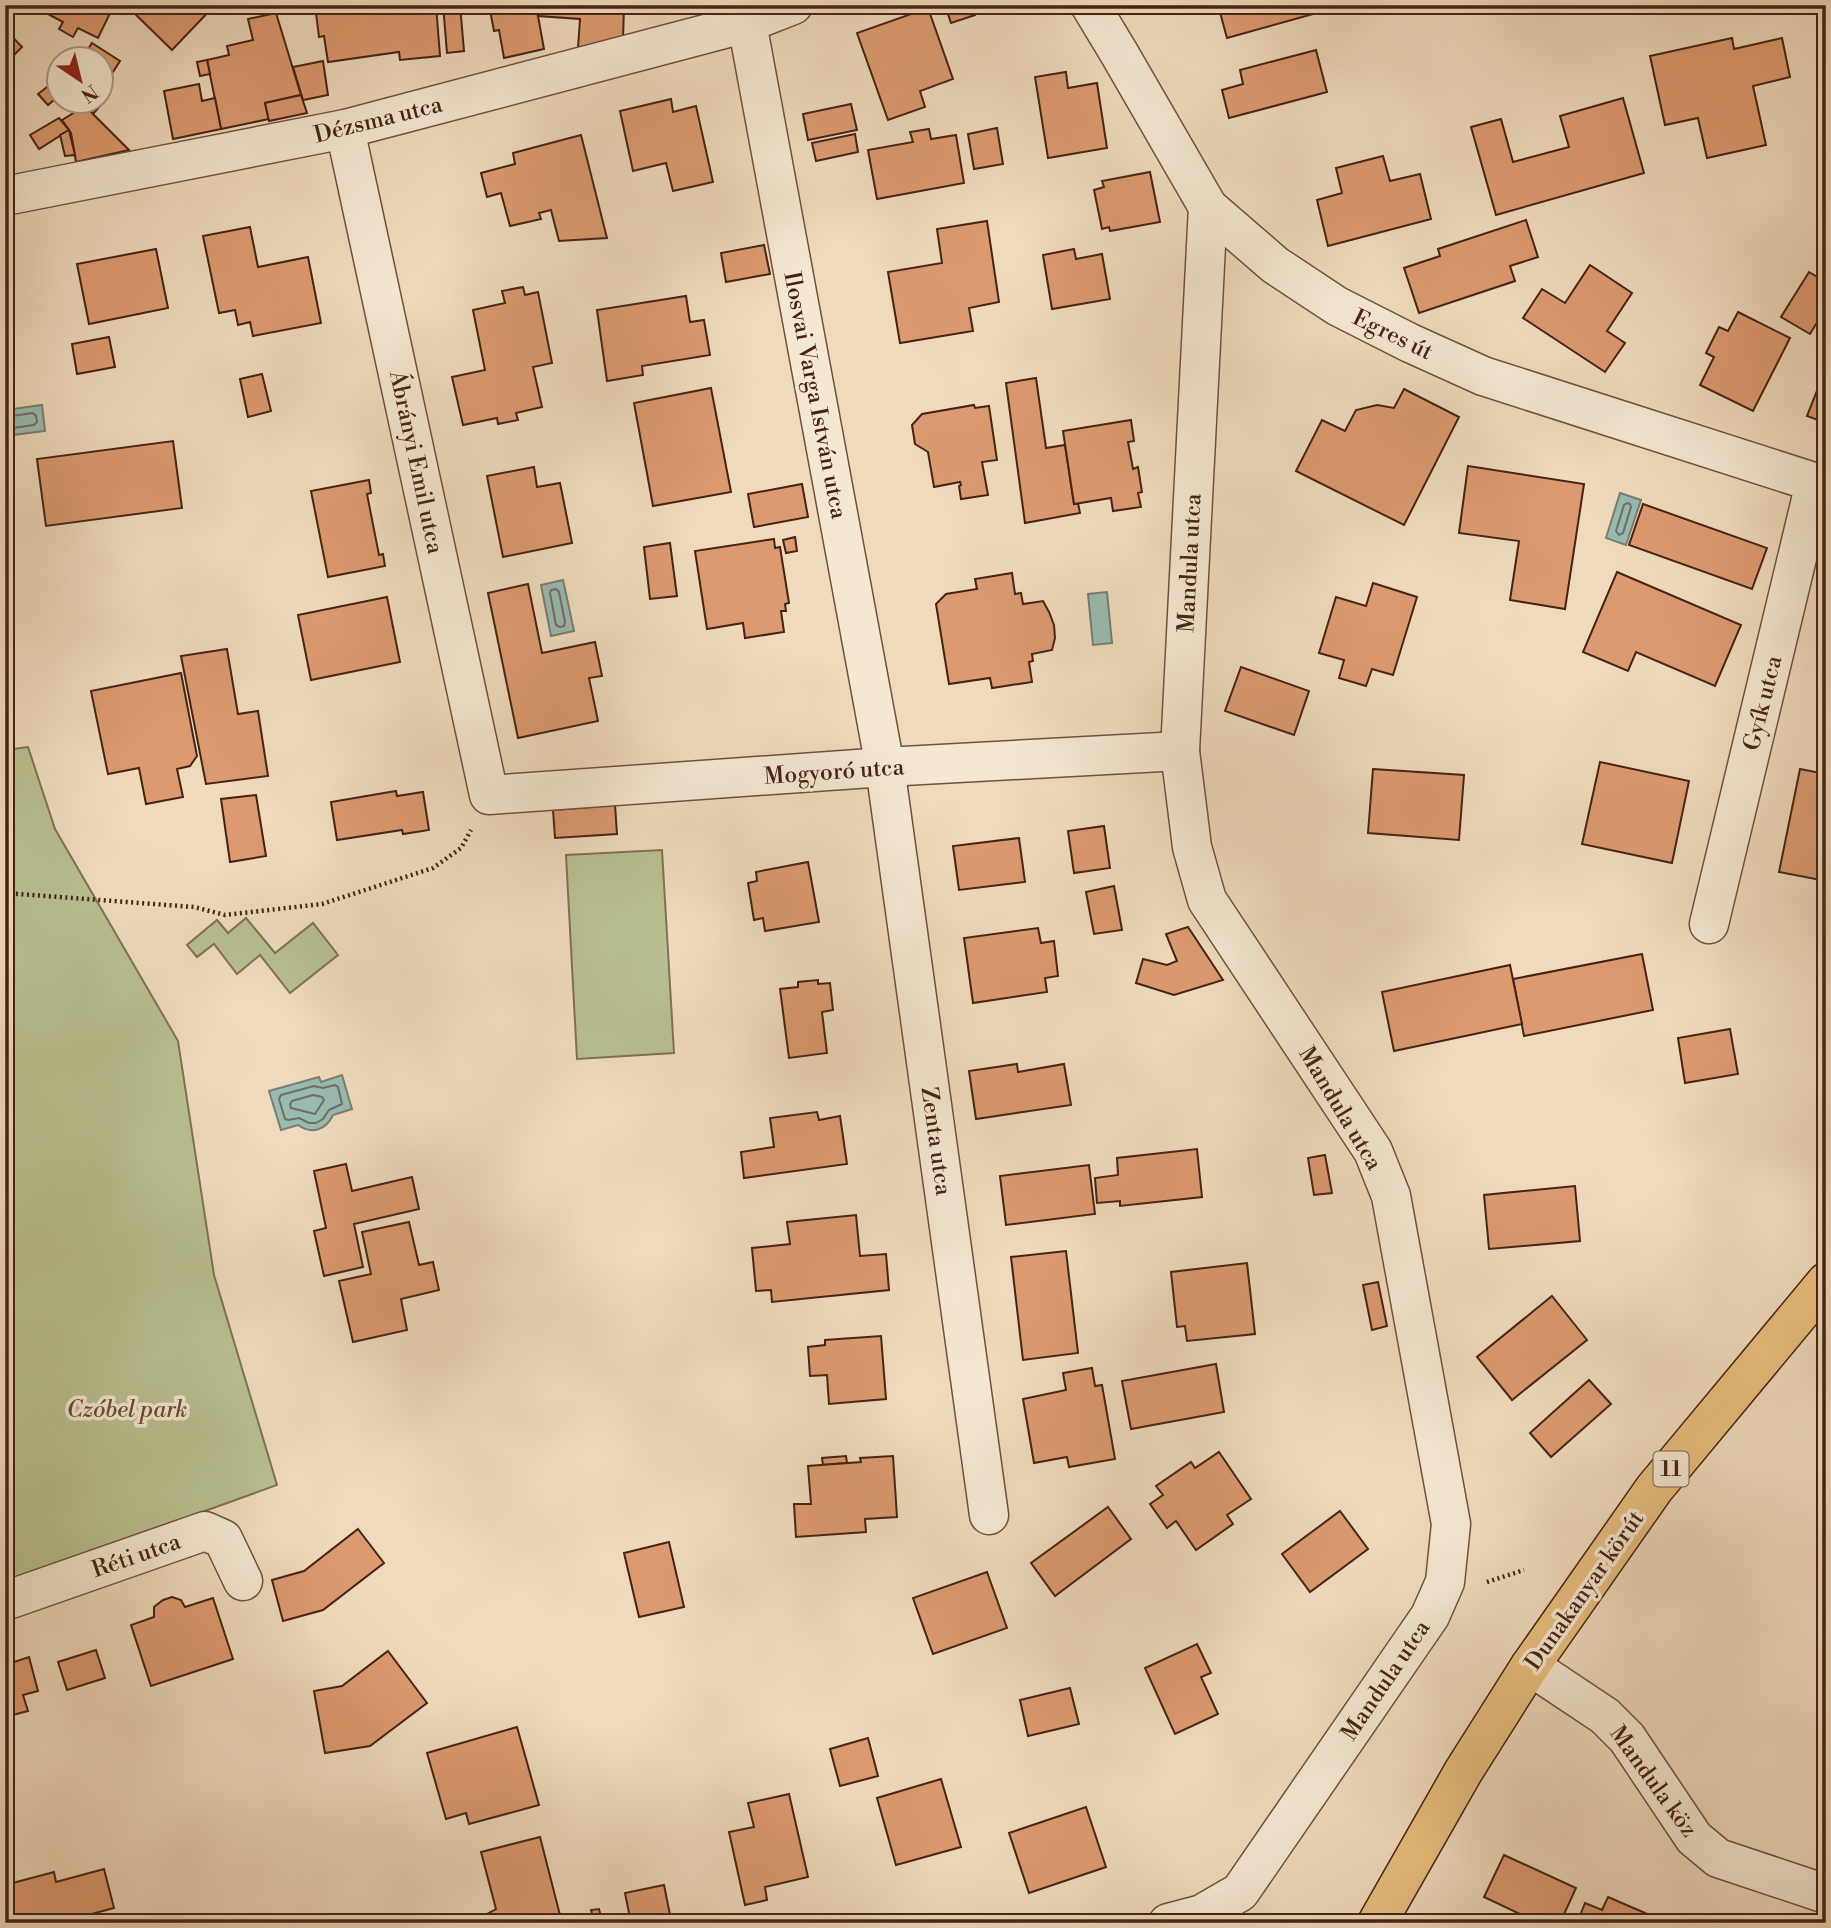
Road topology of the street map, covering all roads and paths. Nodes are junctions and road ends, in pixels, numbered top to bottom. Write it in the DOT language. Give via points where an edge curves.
graph roads {
  1 [pos="793,5"];
  2 [pos="1090,5"];
  3 [pos="744,14"];
  4 [pos="345,129"];
  5 [pos="5,196"];
  6 [pos="1208,207"];
  7 [pos="1820,484"];
  8 [pos="1180,751"];
  9 [pos="885,767"];
  10 [pos="489,795"];
  11 [pos="5,893"];
  12 [pos="1709,924"];
  13 [pos="1826,1282"];
  14 [pos="989,1515"];
  15 [pos="243,1580"];
  16 [pos="5,1601"];
  17 [pos="1530,1666"];
  18 [pos="1826,1894"];
  19 [pos="1168,1923"];
  20 [pos="1377,1923"];
  1 -- 3 [label="street, Dézsma utca"];
  2 -- 6 [label="street, Egres út"];
  3 -- 4 [label="street, Dézsma utca"];
  3 -- 9 [label="street, Ilosvai Varga István utca"];
  4 -- 5 [label="street, Dézsma utca"];
  4 -- 10 [label="street, Ábrányi Emil utca"];
  6 -- 7 [label="street, Egres út" via="1275,265 1337,306 1410,343 1483,376"];
  6 -- 8 [label="street, Mandula utca"];
  7 -- 12 [label="street, Gyík utca"];
  8 -- 9 [label="street, Mogyoró utca"];
  8 -- 19 [label="street, Mandula utca" via="1192,847 1207,900 1373,1151 1391,1196 1451,1524 1445,1582 1430,1615 1240,1892 1202,1913"];
  9 -- 10 [label="street, Mogyoró utca"];
  9 -- 14 [label="street, Zenta utca"];
  10 -- 11 [label="path" via="461,848 433,868 322,904 225,915 194,907"];
  13 -- 17 [label="main road, Dunakanyar körút / 11" via="1654,1489"];
  15 -- 16 [label="street, Réti utca" via="223,1539 205,1531"];
  17 -- 18 [label="street, Mandula köz" via="1605,1716 1627,1738 1694,1838 1718,1858"];
  17 -- 20 [label="main road, Dunakanyar körút / 11"];
}
